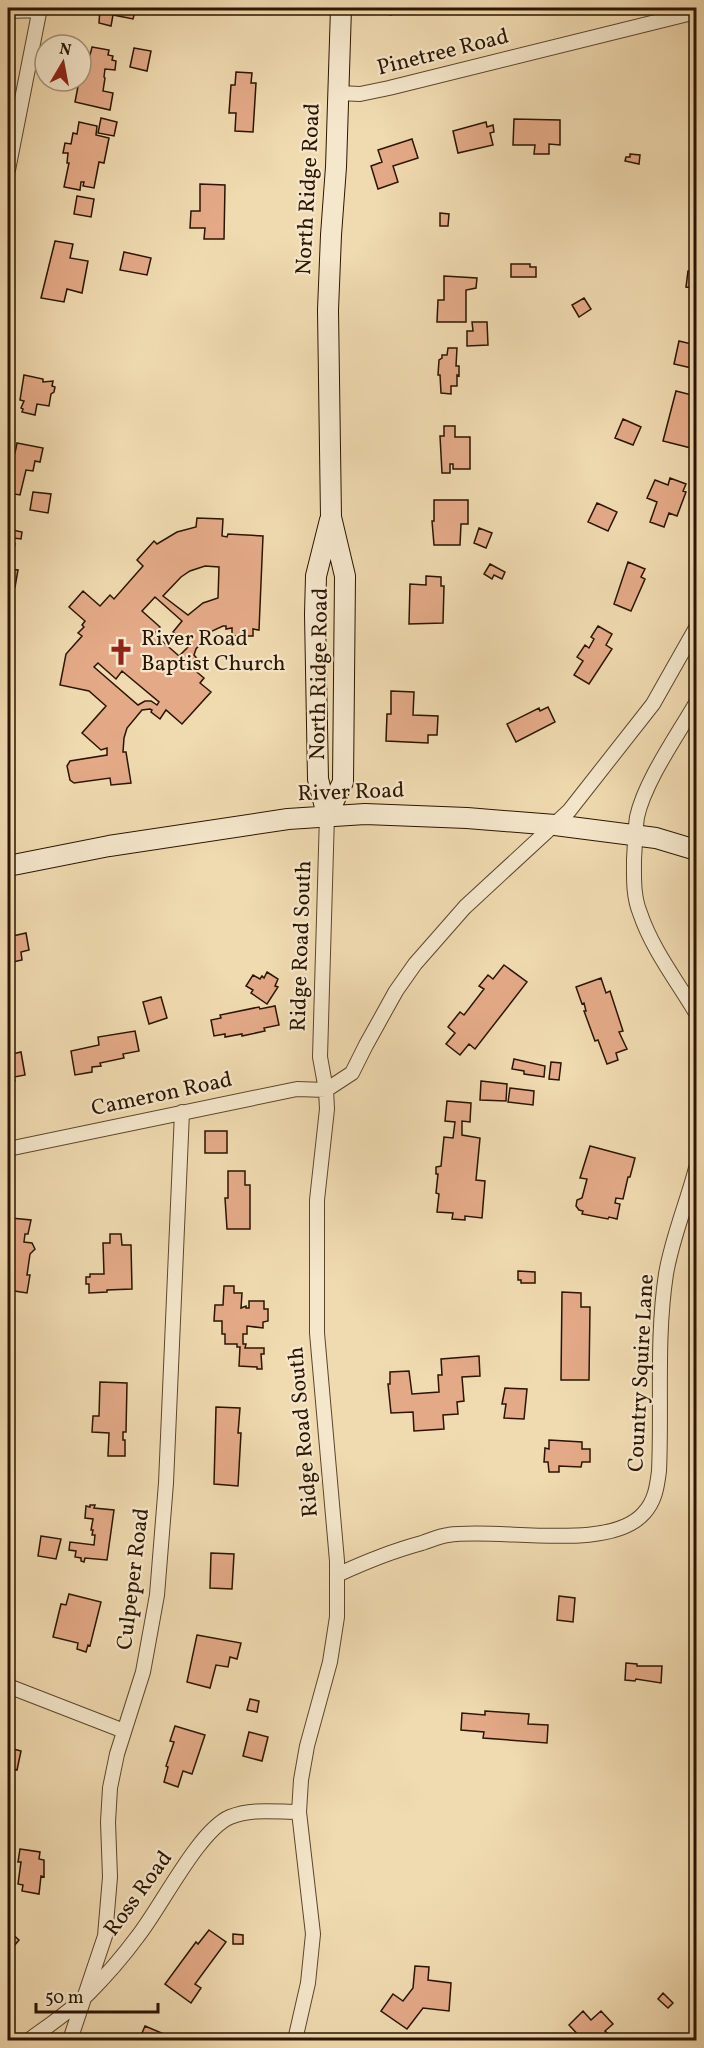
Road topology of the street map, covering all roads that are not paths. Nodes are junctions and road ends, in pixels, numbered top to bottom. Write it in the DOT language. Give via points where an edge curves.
graph roads {
  1 [pos="341,8"];
  2 [pos="40,9"];
  3 [pos="8,11"];
  4 [pos="696,12"];
  5 [pos="338,93"];
  6 [pos="8,170"];
  7 [pos="331,517"];
  8 [pos="696,628"];
  9 [pos="696,703"];
  10 [pos="327,815"];
  11 [pos="555,825"];
  12 [pos="635,836"];
  13 [pos="696,850"];
  14 [pos="8,866"];
  15 [pos="696,1013"];
  16 [pos="326,1090"];
  17 [pos="182,1112"];
  18 [pos="8,1149"];
  19 [pos="696,1168"];
  20 [pos="337,1575"];
  21 [pos="8,1686"];
  22 [pos="124,1731"];
  23 [pos="299,1812"];
  24 [pos="87,1994"];
  25 [pos="29,2040"];
  26 [pos="70,2040"];
  27 [pos="295,2040"];
  1 -- 5 [label="main road, North Ridge Road"];
  2 -- 3 [label="street"];
  2 -- 6 [label="street"];
  4 -- 5 [label="street, Pinetree Road" via="389,88 360,94"];
  5 -- 7 [label="main road, North Ridge Road" via="328,309"];
  7 -- 10 [label="main road, North Ridge Road" via="316,576 315,614 318,779"];
  7 -- 10 [label="main road, North Ridge Road" via="345,576 343,782"];
  8 -- 11 [label="street" via="653,704"];
  9 -- 12 [label="street" via="644,797"];
  10 -- 11 [label="main road, River Road" via="426,815"];
  10 -- 14 [label="main road, River Road" via="109,846"];
  10 -- 16 [label="street, Ridge Road South" via="320,1057"];
  11 -- 12 [label="main road, River Road"];
  11 -- 16 [label="street" via="465,907 429,946 396,991 352,1073"];
  12 -- 13 [label="main road, River Road"];
  12 -- 15 [label="street" via="634,891 639,911"];
  16 -- 17 [label="street, Cameron Road" via="297,1089"];
  16 -- 20 [label="street, Ridge Road South" via="316,1223 317,1333"];
  17 -- 18 [label="street, Cameron Road"];
  17 -- 22 [label="street, Culpeper Road" via="166,1482 157,1595 142,1672"];
  19 -- 20 [label="street, Country Squire Lane" via="667,1272 662,1309 659,1471 656,1493 642,1515 618,1530 590,1535 447,1535 381,1555"];
  20 -- 23 [label="street, Ridge Road South" via="337,1617 330,1662 307,1746"];
  21 -- 22 [label="street"];
  22 -- 24 [label="street, Culpeper Road" via="110,1788 110,1877 105,1936"];
  23 -- 24 [label="street, Ross Road" via="239,1814 220,1824 204,1839 138,1937"];
  23 -- 27 [label="street, Ridge Road South" via="313,1934 308,1983"];
  24 -- 25 [label="street, Ross Road"];
  24 -- 26 [label="street, Culpeper Road"];
}
